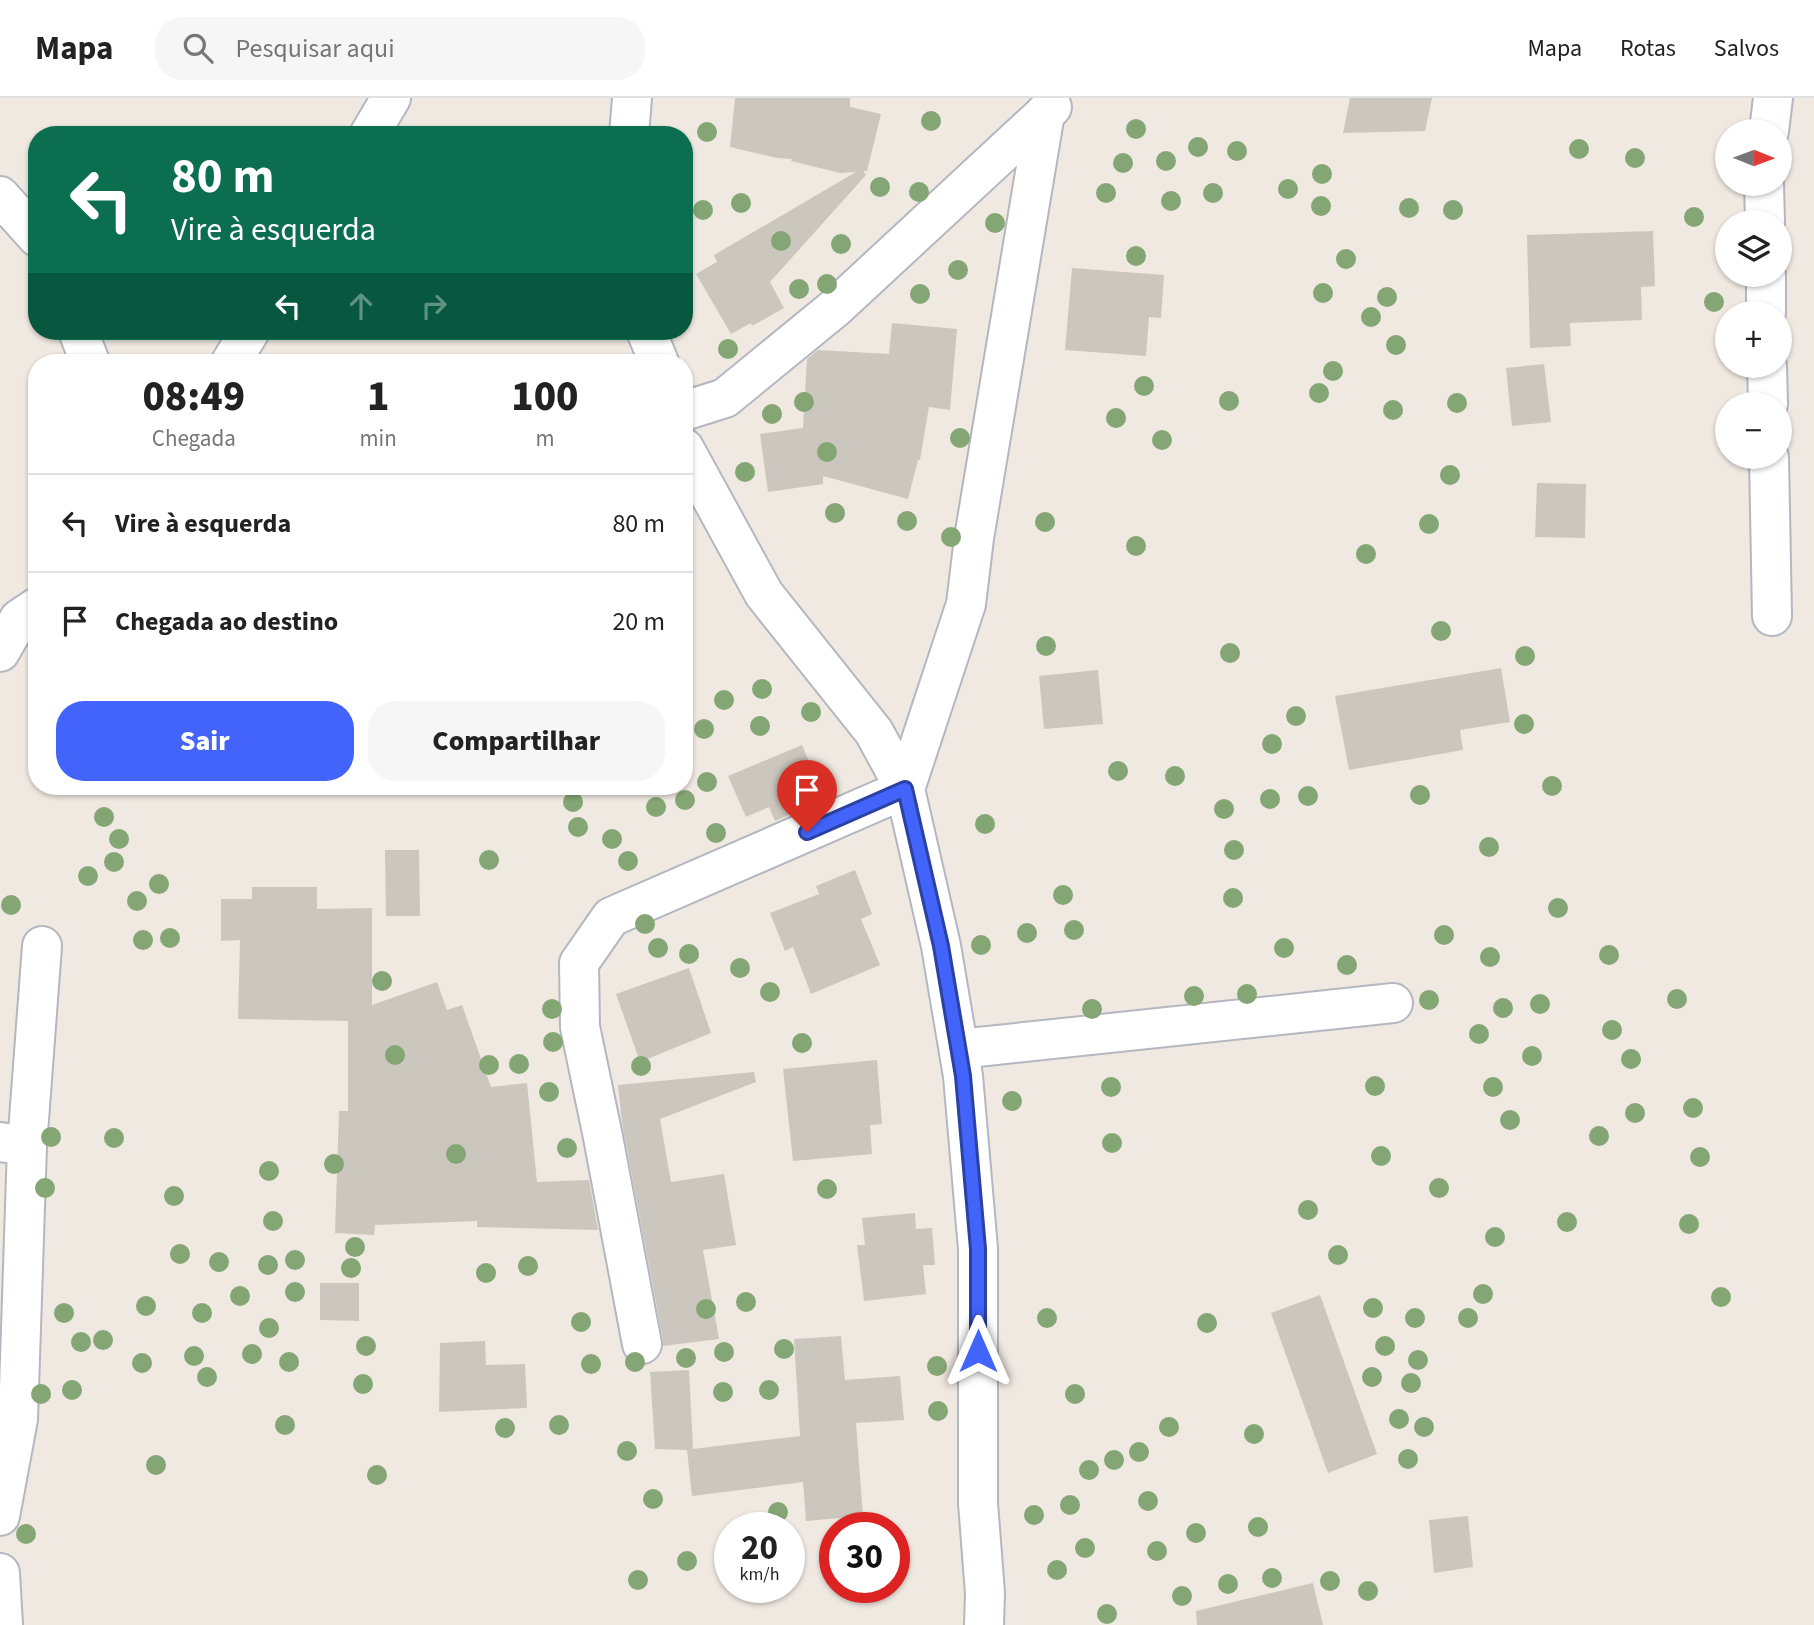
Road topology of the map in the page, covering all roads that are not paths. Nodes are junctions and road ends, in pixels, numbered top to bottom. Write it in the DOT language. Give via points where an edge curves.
graph roads {
  1 [pos="391,98"];
  2 [pos="632,98"];
  3 [pos="1773,98"];
  4 [pos="1053,106"];
  5 [pos="1770,119"];
  6 [pos="374,126"];
  7 [pos="630,126"];
  8 [pos="0,196"];
  9 [pos="28,227"];
  10 [pos="693,408"];
  11 [pos="693,464"];
  12 [pos="1769,469"];
  13 [pos="28,614"];
  14 [pos="1772,616"];
  15 [pos="0,652"];
  16 [pos="905,789"];
  17 [pos="42,946"];
  18 [pos="1393,1003"];
  19 [pos="959,1049"];
  20 [pos="14,1144"];
  21 [pos="642,1344"];
  22 [pos="0,1517"];
  23 [pos="0,1573"];
  24 [pos="3,1625"];
  25 [pos="984,1625"];
  1 -- 6 [label="street"];
  2 -- 7 [label="street"];
  3 -- 5 [label="street"];
  4 -- 10 [label="street" via="835,308 725,398"];
  4 -- 16 [label="street" via="966,604"];
  8 -- 9 [label="street"];
  11 -- 16 [label="street" via="764,594 874,732"];
  12 -- 14 [label="street"];
  13 -- 15 [label="street"];
  16 -- 19 [label="street"];
  16 -- 21 [label="street" via="611,917 579,962 580,1027"];
  17 -- 20 [label="street"];
  18 -- 19 [label="street"];
  19 -- 25 [label="street" via="978,1249 978,1503"];
  20 -- 22 [label="street" via="18,1419"];
  23 -- 24 [label="street"];
}
